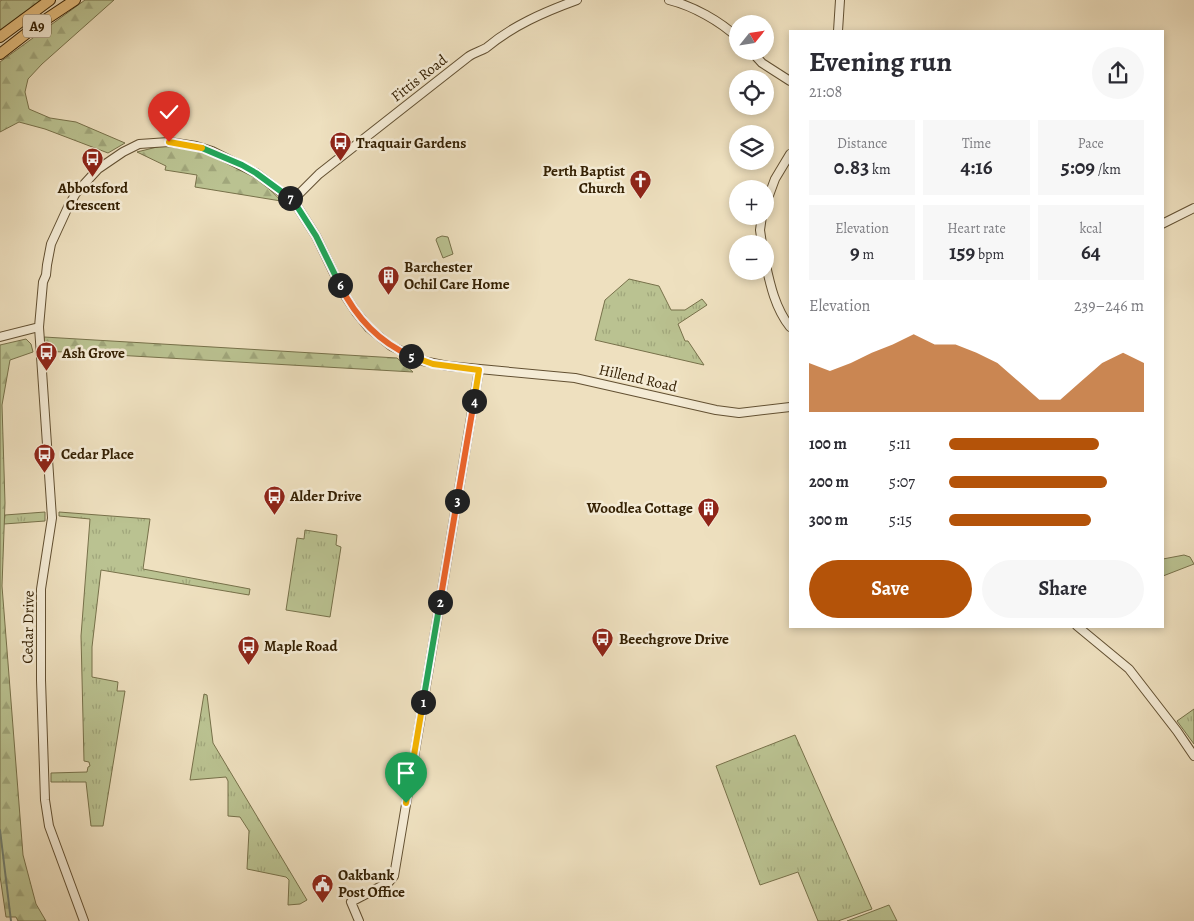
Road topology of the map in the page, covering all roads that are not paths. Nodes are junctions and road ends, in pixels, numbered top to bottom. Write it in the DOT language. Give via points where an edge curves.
graph roads {
  1 [pos="50,0"];
  2 [pos="75,0"];
  3 [pos="577,0"];
  4 [pos="669,0"];
  5 [pos="840,0"];
  6 [pos="838,30"];
  7 [pos="729,31"];
  8 [pos="0,37"];
  9 [pos="0,54"];
  10 [pos="759,60"];
  11 [pos="789,80"];
  12 [pos="789,156"];
  13 [pos="774,181"];
  14 [pos="293,200"];
  15 [pos="1194,208"];
  16 [pos="1164,223"];
  17 [pos="770,280"];
  18 [pos="789,326"];
  19 [pos="39,327"];
  20 [pos="0,337"];
  21 [pos="479,370"];
  22 [pos="789,407"];
  23 [pos="1079,628"];
  24 [pos="1194,756"];
  25 [pos="84,921"];
  26 [pos="359,921"];
  1 -- 8 [label="highway, A9"];
  2 -- 9 [label="highway, A9"];
  3 -- 14 [label="street, Fittis Road" via="531,19 468,57 319,174"];
  4 -- 7 [label="street" via="700,12"];
  5 -- 6 [label="street"];
  10 -- 11 [label="street"];
  12 -- 13 [label="street"];
  14 -- 19 [label="street, Cedar Drive" via="242,165 212,151 180,143 139,144 98,169 64,214 52,244 43,282"];
  14 -- 21 [label="street, Hillend Road" via="316,236 344,294 377,335 391,346 423,361"];
  15 -- 16 [label="street"];
  17 -- 18 [label="street" via="775,300"];
  19 -- 20 [label="street"];
  19 -- 25 [label="street, Cedar Drive" via="52,518 41,589 45,800 49,826"];
  21 -- 22 [label="street, Hillend Road" via="575,378 731,412"];
  21 -- 26 [label="street" via="394,876 389,882 351,902"];
  23 -- 24 [label="street" via="1129,669"];
}
